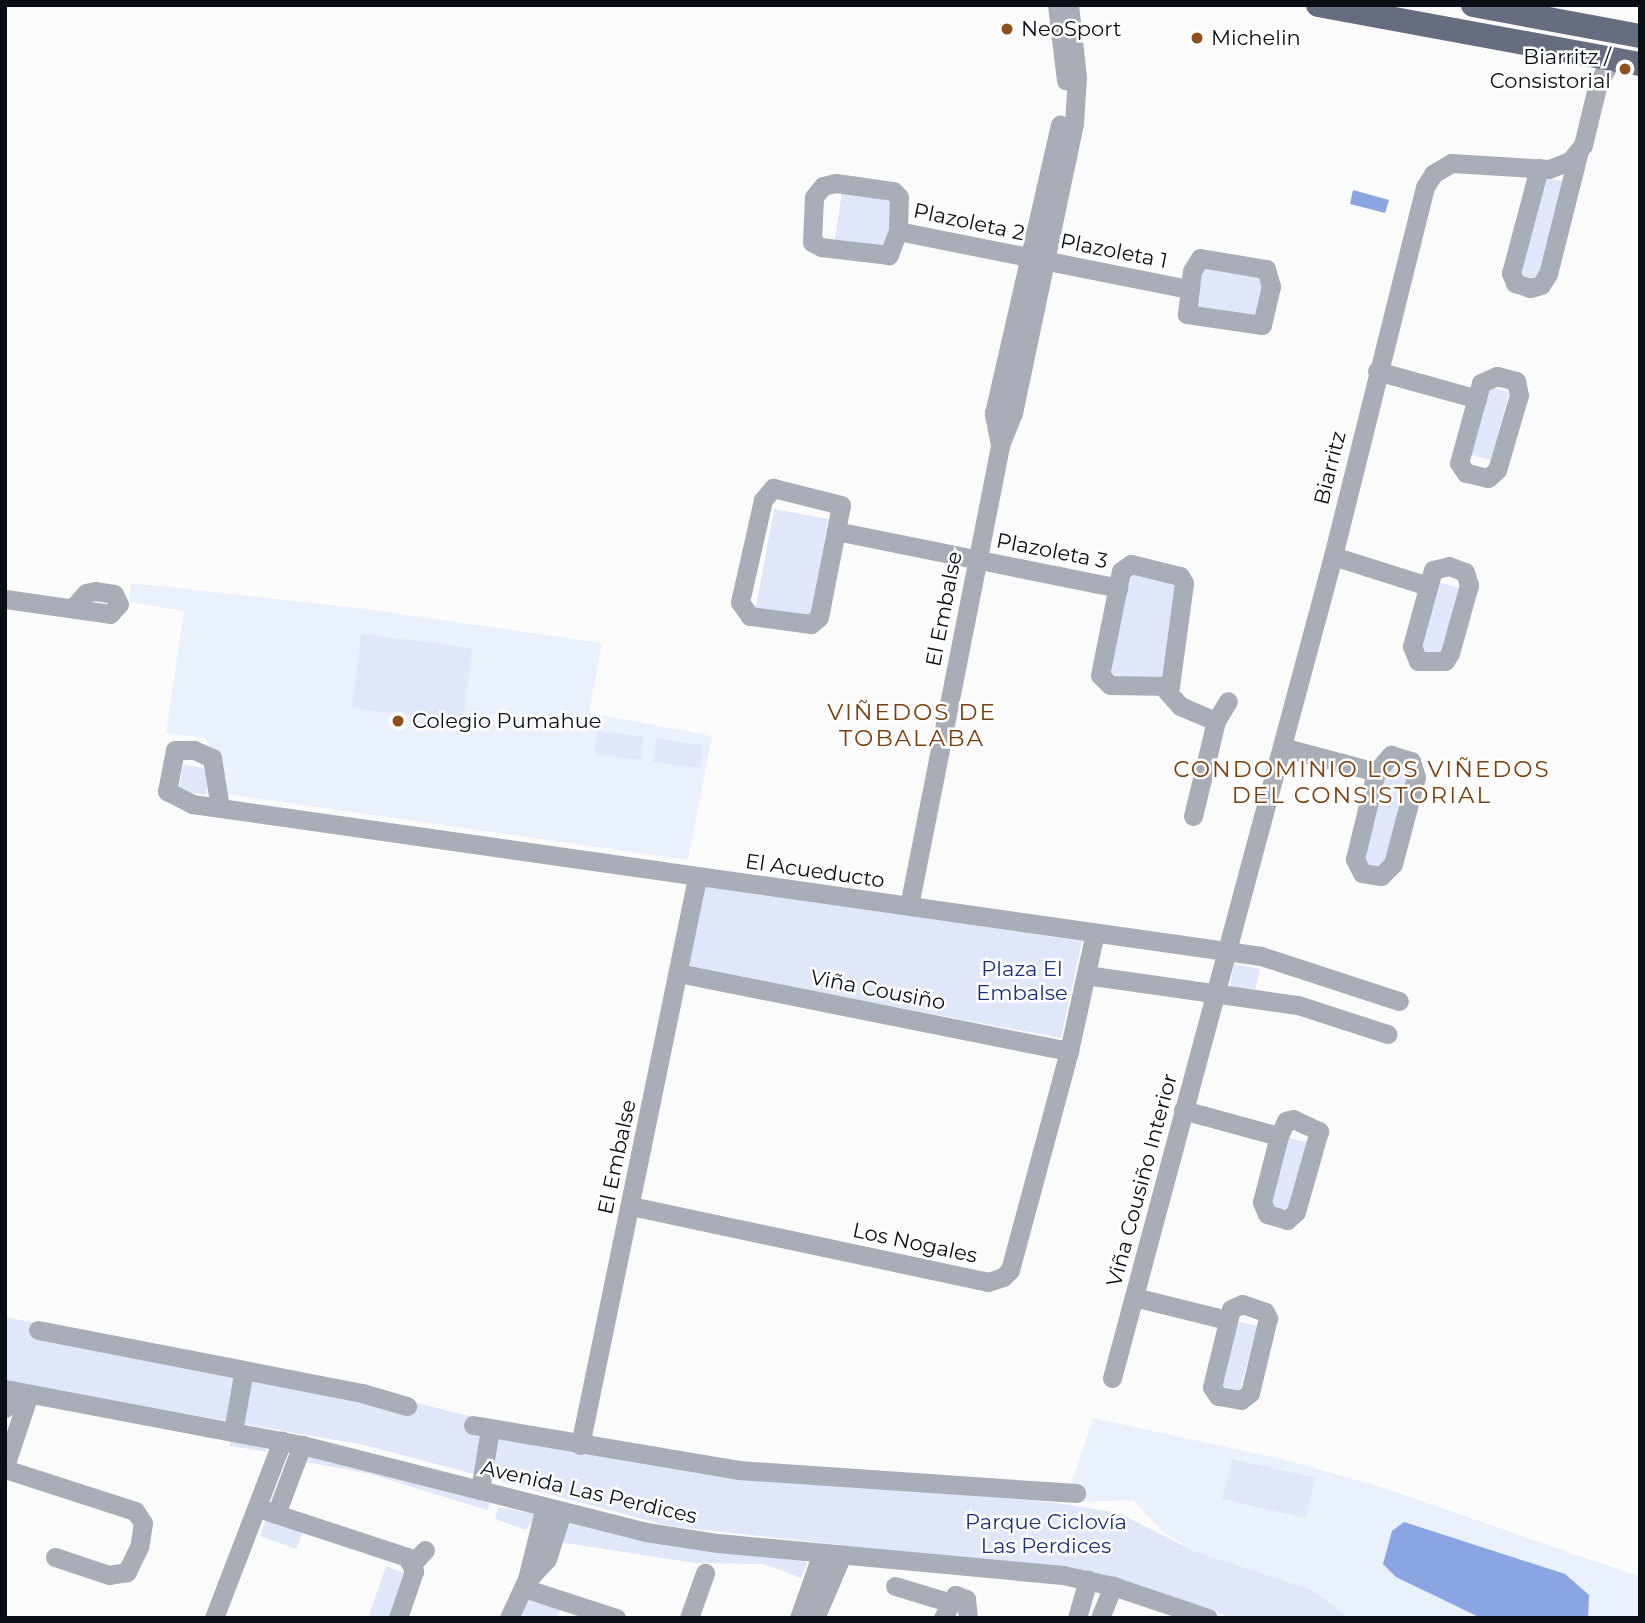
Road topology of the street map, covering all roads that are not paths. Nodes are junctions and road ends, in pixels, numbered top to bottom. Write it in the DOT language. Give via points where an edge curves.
graph roads {
  1 [pos="1057,5"];
  2 [pos="1069,5"];
  3 [pos="1318,5"];
  4 [pos="1473,5"];
  5 [pos="1640,36"];
  6 [pos="1586,54"];
  7 [pos="1612,59"];
  8 [pos="1640,64"];
  9 [pos="1598,83"];
  10 [pos="1579,151"];
  11 [pos="1539,168"];
  12 [pos="898,231"];
  13 [pos="1038,259"];
  14 [pos="1188,289"];
  15 [pos="1377,371"];
  16 [pos="1477,399"];
  17 [pos="836,531"];
  18 [pos="1333,556"];
  19 [pos="977,559"];
  20 [pos="1428,586"];
  21 [pos="1118,588"];
  22 [pos="5,599"];
  23 [pos="73,608"];
  24 [pos="1164,688"];
  25 [pos="1228,701"];
  26 [pos="1216,722"];
  27 [pos="1282,747"];
  28 [pos="1376,772"];
  29 [pos="220,807"];
  30 [pos="1193,816"];
  31 [pos="697,878"];
  32 [pos="909,906"];
  33 [pos="1095,933"];
  34 [pos="1226,951"];
  35 [pos="678,973"];
  36 [pos="1086,975"];
  37 [pos="1217,993"];
  38 [pos="1399,1001"];
  39 [pos="1387,1034"];
  40 [pos="1069,1051"];
  41 [pos="1183,1110"];
  42 [pos="1279,1136"];
  43 [pos="631,1206"];
  44 [pos="1134,1297"];
  45 [pos="1227,1320"];
  46 [pos="38,1330"];
  47 [pos="244,1370"];
  48 [pos="1112,1378"];
  49 [pos="12,1395"];
  50 [pos="407,1406"];
  51 [pos="233,1431"];
  52 [pos="282,1441"];
  53 [pos="302,1445"];
  54 [pos="580,1445"];
  55 [pos="5,1468"];
  56 [pos="480,1490"];
  57 [pos="1076,1493"];
  58 [pos="267,1511"];
  59 [pos="549,1515"];
  60 [pos="822,1553"];
  61 [pos="842,1555"];
  62 [pos="55,1557"];
  63 [pos="705,1573"];
  64 [pos="528,1576"];
  65 [pos="1088,1580"];
  66 [pos="895,1586"];
  67 [pos="1113,1586"];
  68 [pos="946,1610"];
  69 [pos="214,1618"];
  70 [pos="398,1618"];
  71 [pos="509,1618"];
  72 [pos="616,1618"];
  73 [pos="689,1618"];
  74 [pos="799,1618"];
  75 [pos="815,1618"];
  76 [pos="968,1618"];
  77 [pos="1077,1618"];
  78 [pos="1100,1618"];
  79 [pos="1208,1618"];
  1 -- 13 [label="street, El Embalse" via="1065,96"];
  2 -- 13 [label="street, El Embalse" via="1077,105"];
  3 -- 6 [label="main road"];
  4 -- 5 [label="main road"];
  6 -- 7 [label="main road"];
  6 -- 9 [label="street"];
  7 -- 8 [label="main road"];
  7 -- 9 [label="street"];
  9 -- 10 [label="street"];
  10 -- 11 [label="street, Biarritz" via="1559,167"];
  10 -- 11 [label="street" via="1548,274 1541,285 1530,288 1515,283 1511,273"];
  11 -- 15 [label="street, Biarritz" via="1463,162 1433,174 1425,187"];
  12 -- 12 [label="street" via="900,197 893,191 836,183 823,186 814,197 809,230 812,242 821,247 889,255"];
  12 -- 13 [label="street, Plazoleta 2"];
  13 -- 14 [label="street, Plazoleta 1"];
  13 -- 19 [label="street, El Embalse" via="994,413 1000,445"];
  14 -- 14 [label="street" via="1187,314 1255,326 1265,319 1270,274 1266,269 1200,258"];
  15 -- 16 [label="street"];
  15 -- 18 [label="street, Biarritz"];
  16 -- 16 [label="street" via="1459,463 1466,472 1488,478 1497,470 1519,395 1516,382 1497,376 1481,383"];
  17 -- 17 [label="street" via="841,510 837,501 767,491 740,602 743,611 750,616 811,624 819,617"];
  17 -- 19 [label="street, Plazoleta 3"];
  18 -- 20 [label="street"];
  18 -- 27 [label="street, Biarritz"];
  19 -- 21 [label="street, Plazoleta 3"];
  19 -- 32 [label="street, El Embalse"];
  20 -- 20 [label="street" via="1412,646 1418,661 1436,663 1445,661 1450,653 1469,576 1449,566 1438,567"];
  21 -- 24 [label="street" via="1100,675 1103,681"];
  21 -- 24 [label="street" via="1121,572 1131,564 1180,576 1184,583 1173,677"];
  22 -- 23 [label="street"];
  24 -- 26 [label="street" via="1180,706"];
  25 -- 26 [label="street"];
  26 -- 30 [label="street"];
  27 -- 28 [label="street"];
  27 -- 34 [label="street, Biarritz"];
  28 -- 28 [label="street" via="1355,859 1362,873 1381,876 1393,864 1415,767 1411,761 1391,755"];
  29 -- 31 [label="street, El Acueducto"];
  31 -- 32 [label="street, El Acueducto"];
  31 -- 35 [label="street, El Embalse"];
  32 -- 33 [label="street, El Acueducto"];
  33 -- 34 [label="street, El Acueducto"];
  33 -- 36 [label="street, Los Nogales"];
  34 -- 37 [label="street, Biarritz"];
  34 -- 38 [label="street, El Acueducto" via="1332,976"];
  35 -- 40 [label="street, Viña Cousiño"];
  35 -- 43 [label="street, El Embalse"];
  36 -- 37 [label="street"];
  36 -- 40 [label="street, Los Nogales"];
  37 -- 39 [label="street" via="1298,1005"];
  37 -- 41 [label="street, Viña Cousiño Interior"];
  40 -- 43 [label="street, Los Nogales" via="1010,1270 1003,1278 988,1282"];
  41 -- 42 [label="street"];
  41 -- 44 [label="street, Viña Cousiño Interior"];
  42 -- 42 [label="street" via="1262,1210 1286,1220 1297,1212 1319,1131 1293,1119 1286,1121"];
  43 -- 54 [label="street, El Embalse"];
  44 -- 45 [label="street"];
  44 -- 48 [label="street, Viña Cousiño Interior"];
  45 -- 45 [label="street" via="1212,1387 1218,1396 1241,1400 1250,1393 1268,1318 1265,1312 1242,1304 1231,1309"];
  46 -- 47 [label="street"];
  47 -- 50 [label="street"];
  47 -- 51 [label="street"];
  49 -- 51 [label="street, Avenida Las Perdices"];
  49 -- 55 [label="street"];
  51 -- 52 [label="street, Avenida Las Perdices"];
  52 -- 53 [label="street, Avenida Las Perdices"];
  52 -- 58 [label="street"];
  53 -- 56 [label="street, Avenida Las Perdices"];
  53 -- 58 [label="street"];
  54 -- 56 [label="street, Avenida Las Perdices" via="482,1427"];
  54 -- 57 [label="street, Avenida Las Perdices" via="738,1470"];
  55 -- 62 [label="street" via="135,1511 143,1523 139,1547 127,1572 109,1575"];
  56 -- 59 [label="street, Avenida Las Perdices"];
  58 -- 69 [label="street"];
  58 -- 70 [label="street" via="419,1557"];
  59 -- 60 [label="street, Avenida Las Perdices" via="682,1539"];
  59 -- 64 [label="street" via="547,1559"];
  60 -- 61 [label="street, Avenida Las Perdices"];
  60 -- 74 [label="street"];
  61 -- 65 [label="street, Avenida Las Perdices"];
  61 -- 75 [label="street"];
  63 -- 73 [label="street"];
  64 -- 71 [label="street"];
  64 -- 72 [label="street"];
  65 -- 67 [label="street, Avenida Las Perdices"];
  65 -- 77 [label="street"];
  66 -- 68 [label="street"];
  67 -- 78 [label="street"];
  67 -- 79 [label="street, Avenida Las Perdices"];
  68 -- 76 [label="street" via="955,1594 966,1599"];
}
